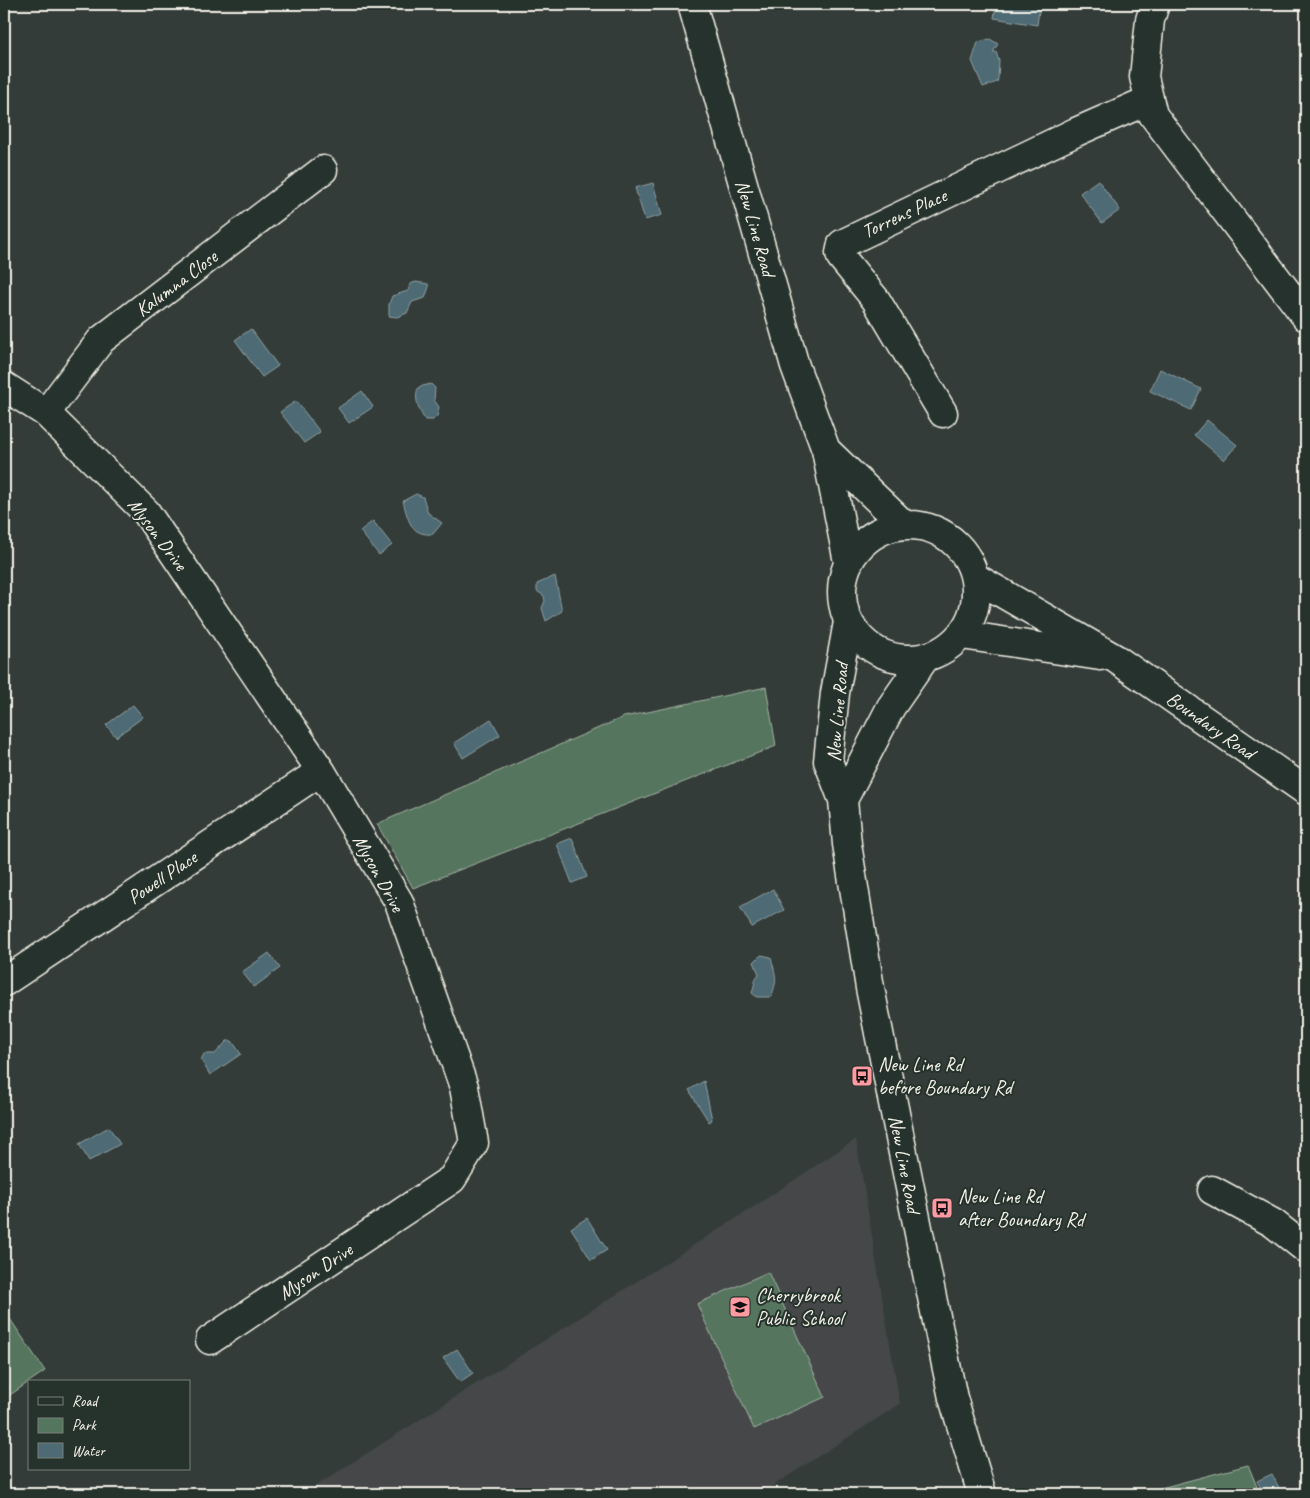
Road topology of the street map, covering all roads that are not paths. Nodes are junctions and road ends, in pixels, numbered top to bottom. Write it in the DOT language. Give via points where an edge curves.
graph roads {
  1 [pos="692,4"];
  2 [pos="1155,4"];
  3 [pos="1149,100"];
  4 [pos="323,170"];
  5 [pos="1306,317"];
  6 [pos="4,386"];
  7 [pos="46,413"];
  8 [pos="943,413"];
  9 [pos="826,450"];
  10 [pos="903,524"];
  11 [pos="848,562"];
  12 [pos="976,578"];
  13 [pos="848,622"];
  14 [pos="962,635"];
  15 [pos="925,658"];
  16 [pos="1116,659"];
  17 [pos="321,771"];
  18 [pos="1306,791"];
  19 [pos="843,800"];
  20 [pos="4,982"];
  21 [pos="1212,1190"];
  22 [pos="1306,1249"];
  23 [pos="210,1340"];
  24 [pos="982,1494"];
  1 -- 9 [label="street, New Line Road" via="795,366"];
  2 -- 3 [label="street" via="1150,20 1144,77"];
  3 -- 5 [label="street" via="1153,115"];
  3 -- 8 [label="street, Torrens Place" via="842,244 841,257 876,300"];
  4 -- 7 [label="street, Kalumna Close" via="101,340"];
  6 -- 7 [label="street, Myson Drive"];
  7 -- 17 [label="street, Myson Drive" via="146,512"];
  9 -- 10 [label="street, New Line Road"];
  9 -- 11 [label="street, New Line Road"];
  10 -- 11 [label="street" via="881,530 862,543"];
  10 -- 12 [label="street" via="928,527 950,537 967,556"];
  11 -- 13 [label="street" via="842,581 842,602"];
  12 -- 14 [label="street" via="977,598 972,617"];
  12 -- 16 [label="street, Boundary Road"];
  13 -- 15 [label="street" via="862,640 880,653 902,659"];
  13 -- 19 [label="street, New Line Road" via="835,694 828,761"];
  14 -- 15 [label="street" via="946,649"];
  14 -- 16 [label="street, Boundary Road"];
  15 -- 19 [label="street, New Line Road" via="891,706"];
  16 -- 18 [label="street, Boundary Road"];
  17 -- 20 [label="street, Powell Place"];
  17 -- 23 [label="street, Myson Drive" via="399,902 464,1087 474,1143 452,1179"];
  19 -- 24 [label="street, New Line Road" via="870,988 906,1172 953,1398"];
  21 -- 22 [label="street" via="1274,1224"];
}
